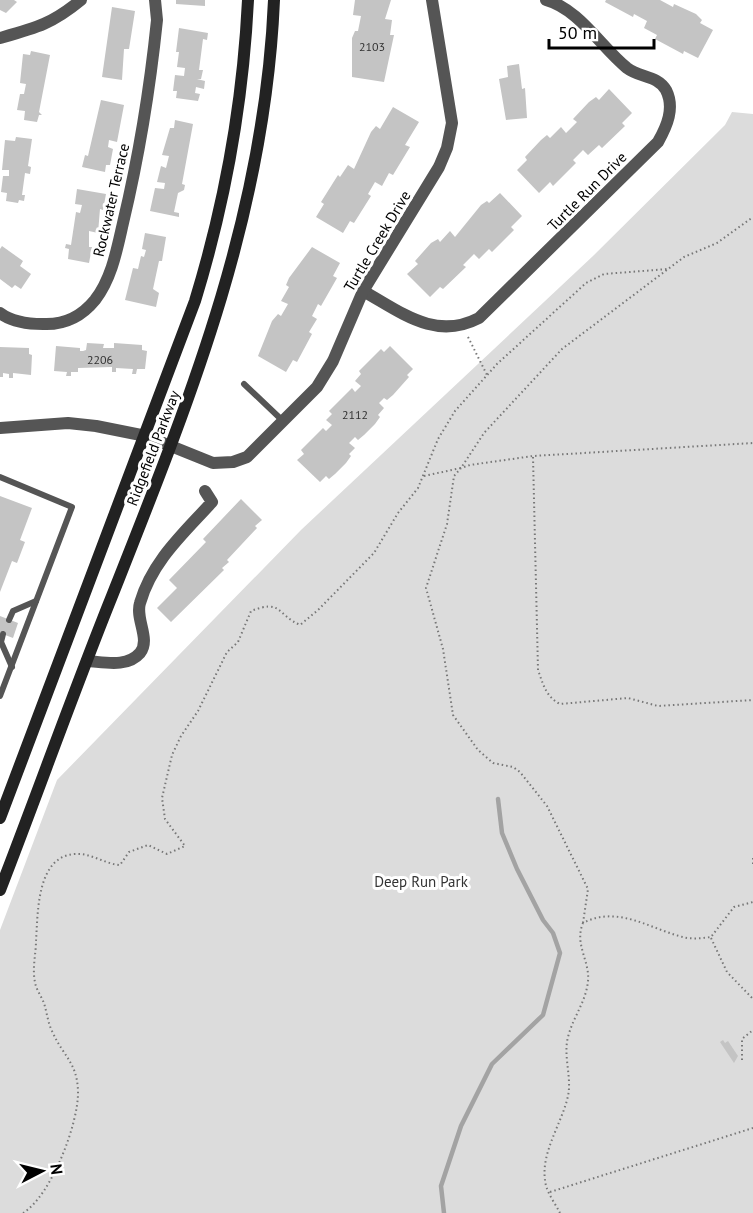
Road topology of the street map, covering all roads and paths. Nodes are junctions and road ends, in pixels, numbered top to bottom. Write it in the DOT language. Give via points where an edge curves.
graph roads {
  1 [pos="81,0"];
  2 [pos="155,0"];
  3 [pos="248,0"];
  4 [pos="274,0"];
  5 [pos="432,0"];
  6 [pos="546,0"];
  7 [pos="0,38"];
  8 [pos="753,217"];
  9 [pos="668,269"];
  10 [pos="363,291"];
  11 [pos="0,313"];
  12 [pos="463,326"];
  13 [pos="488,375"];
  14 [pos="244,384"];
  15 [pos="283,422"];
  16 [pos="0,428"];
  17 [pos="146,436"];
  18 [pos="753,443"];
  19 [pos="170,445"];
  20 [pos="533,456"];
  21 [pos="461,468"];
  22 [pos="424,476"];
  23 [pos="0,477"];
  24 [pos="206,491"];
  25 [pos="36,601"];
  26 [pos="9,620"];
  27 [pos="3,634"];
  28 [pos="87,661"];
  29 [pos="12,667"];
  30 [pos="0,696"];
  31 [pos="753,700"];
  32 [pos="3,800"];
  33 [pos="0,818"];
  34 [pos="753,858"];
  35 [pos="753,864"];
  36 [pos="0,890"];
  37 [pos="753,902"];
  38 [pos="583,923"];
  39 [pos="711,937"];
  40 [pos="753,999"];
  41 [pos="753,1030"];
  42 [pos="742,1060"];
  43 [pos="753,1128"];
  44 [pos="549,1192"];
  45 [pos="23,1213"];
  46 [pos="560,1213"];
  1 -- 7 [label="street" via="50,23"];
  2 -- 11 [label="street, Rockwater Terrace" via="157,20 139,154 106,280 96,299 75,318 52,324 20,322"];
  3 -- 17 [label="main road, Ridgefield Parkway" via="234,137 216,227 195,301"];
  4 -- 19 [label="main road, Ridgefield Parkway" via="265,101 242,228 205,353"];
  5 -- 10 [label="street, Turtle Creek Drive" via="451,135 439,167"];
  6 -- 12 [label="street, Turtle Run Drive" via="564,7 627,68 659,82 669,98 670,114 658,142 479,318"];
  8 -- 9 [label="path" via="717,243 684,257"];
  9 -- 13 [label="path" via="604,274 586,283"];
  9 -- 21 [label="path" via="562,349 484,434"];
  10 -- 12 [label="street" via="418,322"];
  10 -- 15 [label="street, Turtle Creek Drive" via="333,361 317,387"];
  12 -- 13 [label="path"];
  13 -- 22 [label="path" via="455,411 438,439"];
  14 -- 15 [label="lane"];
  15 -- 19 [label="street, Turtle Creek Drive" via="247,457 233,462 213,463"];
  16 -- 17 [label="street, Turtle Creek Drive" via="68,423"];
  17 -- 19 [label="street, Turtle Creek Drive"];
  17 -- 32 [label="main road, Ridgefield Parkway"];
  18 -- 20 [label="path"];
  19 -- 28 [label="main road, Ridgefield Parkway"];
  20 -- 21 [label="path"];
  20 -- 31 [label="path" via="538,670 544,690 560,705 628,698 658,706"];
  21 -- 22 [label="path"];
  21 -- 38 [label="path" via="454,476 447,524 426,588 443,649 453,715 478,750 498,765 520,772 547,806 588,889"];
  22 -- 45 [label="path" via="374,553 300,625 274,606 251,611 238,642 227,652 172,755 162,798 165,819 185,846 167,854 148,845 129,852 120,865 75,854 58,861 45,879 36,905 35,981 53,1034 71,1060 78,1092 74,1122 60,1159 44,1190"];
  23 -- 25 [label="lane" via="72,507"];
  24 -- 28 [label="street" via="212,502 158,562 147,583 139,606 144,640 140,652 124,663"];
  25 -- 26 [label="lane" via="13,610"];
  25 -- 29 [label="lane"];
  27 -- 29 [label="lane" via="1,642"];
  28 -- 36 [label="main road, Ridgefield Parkway"];
  29 -- 30 [label="lane"];
  32 -- 33 [label="main road, Ridgefield Parkway"];
  34 -- 35 [label="path"];
  37 -- 39 [label="path" via="734,907"];
  38 -- 39 [label="path" via="593,918 621,917 689,939"];
  38 -- 44 [label="path" via="580,944 588,980 584,1002 567,1041 568,1096 545,1166"];
  39 -- 40 [label="path" via="727,972"];
  41 -- 42 [label="path" via="742,1039"];
  43 -- 44 [label="path"];
  44 -- 46 [label="path"];
}
